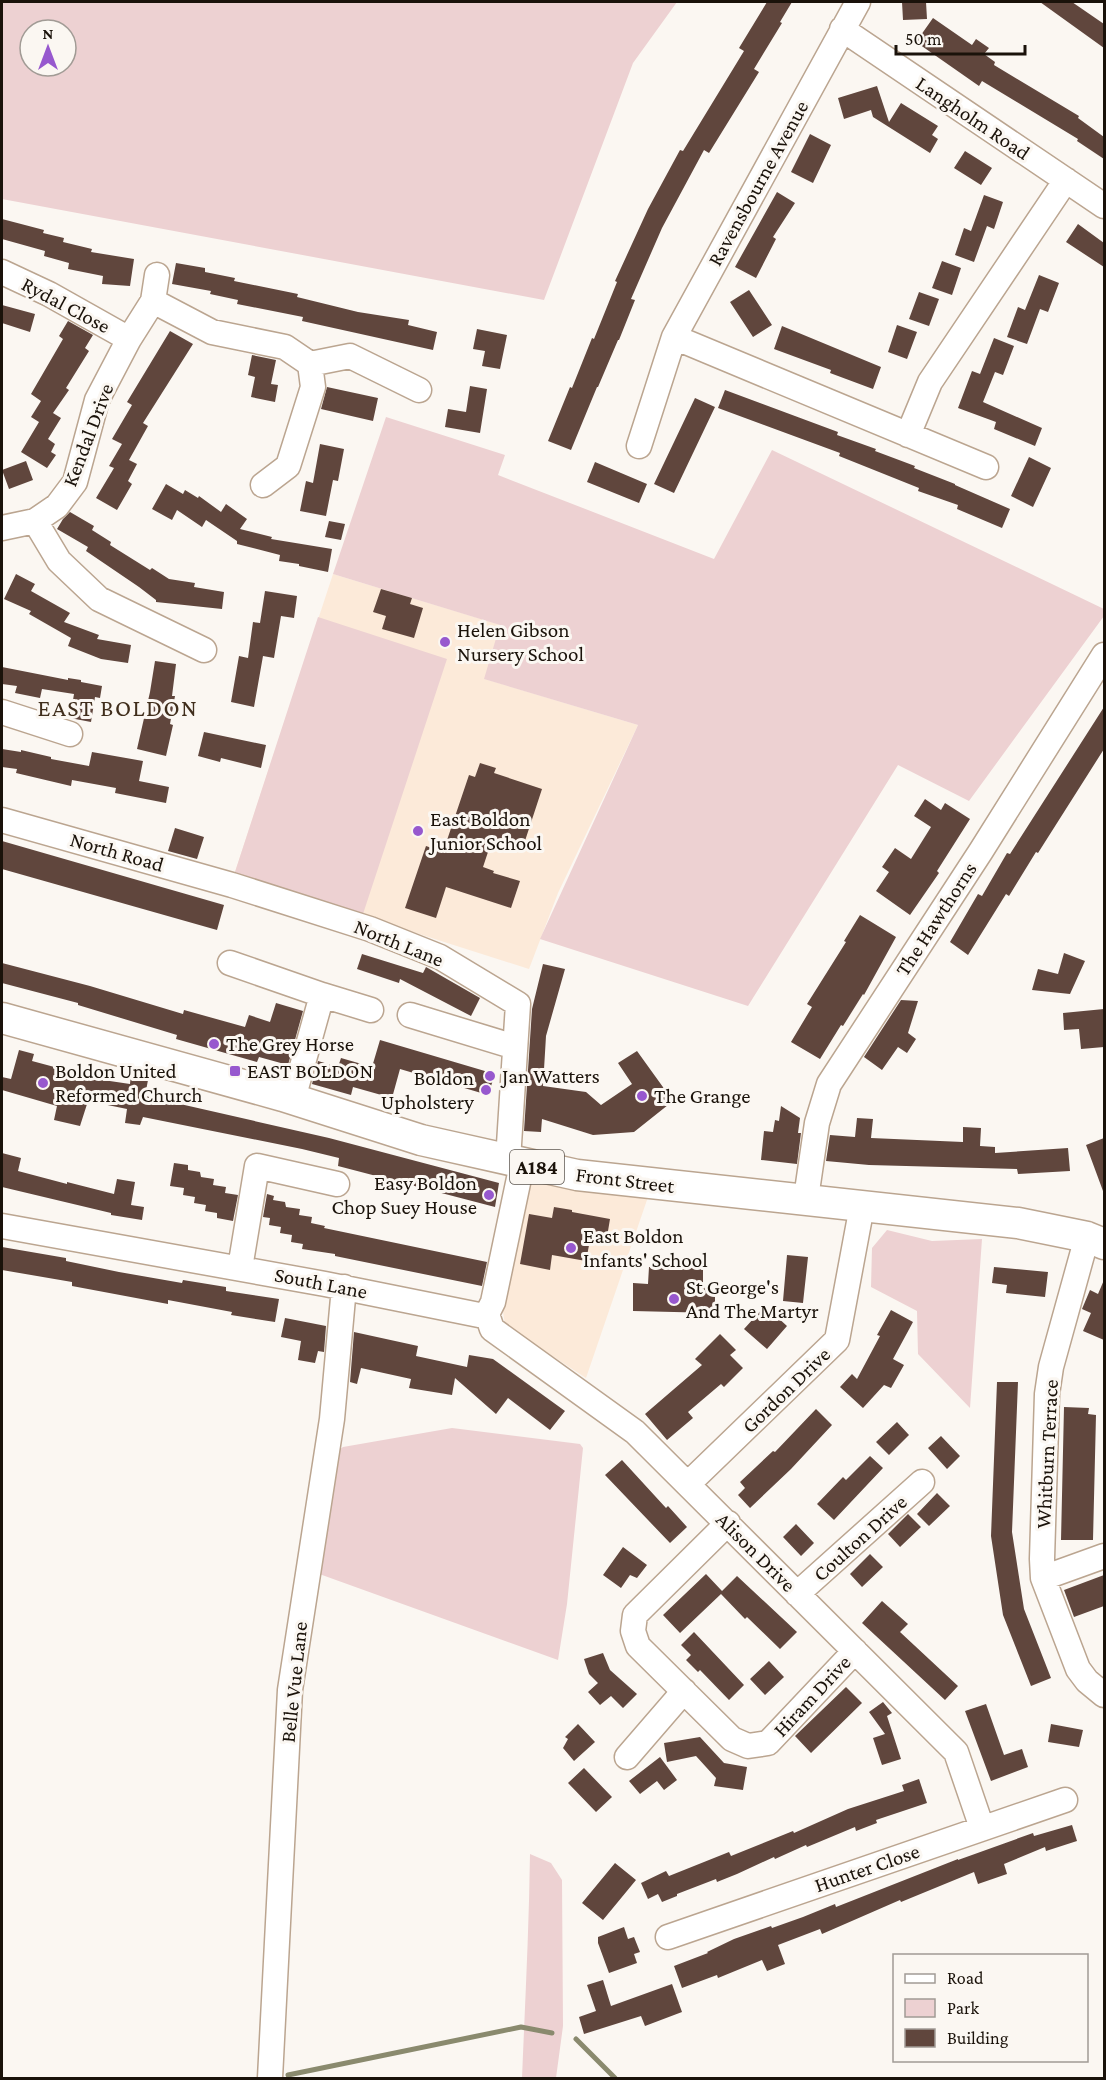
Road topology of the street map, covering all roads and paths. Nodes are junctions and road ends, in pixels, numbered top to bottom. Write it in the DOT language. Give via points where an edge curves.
graph roads {
  1 [pos="858,2"];
  2 [pos="842,29"];
  3 [pos="1066,180"];
  4 [pos="1104,206"];
  5 [pos="2,272"];
  6 [pos="157,275"];
  7 [pos="153,301"];
  8 [pos="674,337"];
  9 [pos="129,339"];
  10 [pos="310,364"];
  11 [pos="419,390"];
  12 [pos="908,435"];
  13 [pos="639,446"];
  14 [pos="986,467"];
  15 [pos="262,485"];
  16 [pos="35,521"];
  17 [pos="2,528"];
  18 [pos="204,650"];
  19 [pos="1104,655"];
  20 [pos="2,712"];
  21 [pos="70,734"];
  22 [pos="2,820"];
  23 [pos="232,885"];
  24 [pos="230,963"];
  25 [pos="322,995"];
  26 [pos="371,1010"];
  27 [pos="410,1015"];
  28 [pos="2,1018"];
  29 [pos="515,1047"];
  30 [pos="293,1099"];
  31 [pos="515,1162"];
  32 [pos="337,1184"];
  33 [pos="806,1198"];
  34 [pos="862,1206"];
  35 [pos="2,1226"];
  36 [pos="1099,1234"];
  37 [pos="240,1268"];
  38 [pos="344,1287"];
  39 [pos="488,1314"];
  40 [pos="922,1482"];
  41 [pos="688,1484"];
  42 [pos="728,1523"];
  43 [pos="1104,1556"];
  44 [pos="1043,1578"];
  45 [pos="797,1594"];
  46 [pos="855,1651"];
  47 [pos="684,1691"];
  48 [pos="1104,1695"];
  49 [pos="627,1757"];
  50 [pos="1065,1800"];
  51 [pos="982,1828"];
  52 [pos="668,1937"];
  53 [pos="270,2079"];
  1 -- 2 [label="street, Ravensbourne Avenue"];
  2 -- 3 [label="street, Langholm Road"];
  2 -- 8 [label="street, Ravensbourne Avenue"];
  3 -- 4 [label="street, Langholm Road"];
  3 -- 12 [label="street" via="930,382"];
  5 -- 9 [label="street, Rydal Close"];
  6 -- 7 [label="street, Kendal Drive"];
  7 -- 9 [label="street, Kendal Drive"];
  7 -- 10 [label="street" via="212,332 285,347"];
  8 -- 12 [label="street"];
  8 -- 13 [label="street, Ravensbourne Avenue"];
  9 -- 16 [label="street, Kendal Drive" via="97,400 75,482 57,506"];
  10 -- 11 [label="street" via="350,356"];
  10 -- 15 [label="street" via="313,387 288,466"];
  12 -- 14 [label="street"];
  16 -- 17 [label="street, Kendal Drive"];
  16 -- 18 [label="street" via="59,561 99,599"];
  19 -- 33 [label="street, The Hawthorns" via="828,1084 817,1123"];
  20 -- 21 [label="street"];
  22 -- 23 [label="street, North Road"];
  23 -- 29 [label="street, North Lane" via="370,929 440,957 518,1004"];
  24 -- 25 [label="street"];
  25 -- 26 [label="street"];
  25 -- 30 [label="street"];
  27 -- 29 [label="street"];
  28 -- 30 [label="main road, Front Street / A184"];
  29 -- 31 [label="street"];
  30 -- 31 [label="main road, Front Street / A184" via="421,1140"];
  31 -- 33 [label="main road, Front Street / A184" via="577,1175"];
  31 -- 39 [label="street"];
  32 -- 37 [label="street" via="257,1166"];
  33 -- 34 [label="main road, Front Street / A184"];
  34 -- 36 [label="main road, Front Street / A184"];
  34 -- 41 [label="street, Gordon Drive" via="837,1340"];
  35 -- 37 [label="street, South Lane"];
  36 -- 44 [label="street, Whitburn Terrace" via="1051,1367"];
  37 -- 38 [label="street, South Lane"];
  38 -- 39 [label="street, South Lane"];
  38 -- 53 [label="street, Belle Vue Lane" via="332,1419 290,1690"];
  39 -- 41 [label="street, Alison Drive" via="492,1329 635,1432"];
  40 -- 45 [label="street, Coulton Drive"];
  41 -- 42 [label="street, Alison Drive"];
  42 -- 45 [label="street, Alison Drive"];
  42 -- 47 [label="street, Hiram Drive" via="635,1615 633,1631 638,1646"];
  43 -- 44 [label="street"];
  44 -- 48 [label="street, Whitburn Terrace" via="1078,1670"];
  45 -- 46 [label="street, Alison Drive"];
  46 -- 47 [label="street, Hiram Drive" via="768,1743 748,1746 732,1739"];
  46 -- 51 [label="street, Alison Drive" via="956,1752"];
  47 -- 49 [label="street"];
  50 -- 51 [label="street, Hunter Close"];
  51 -- 52 [label="street, Hunter Close"];
}
